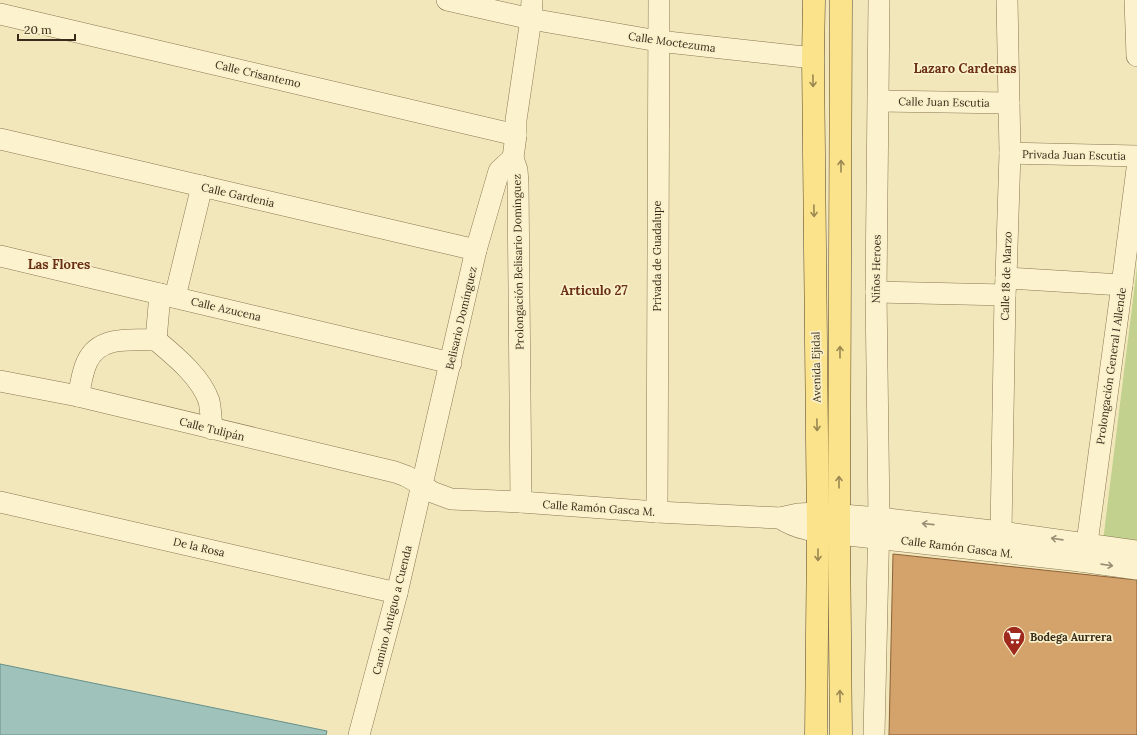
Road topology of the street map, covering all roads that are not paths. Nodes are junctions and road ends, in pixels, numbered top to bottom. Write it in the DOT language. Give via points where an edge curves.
graph roads {
  1 [pos="447,0"];
  2 [pos="659,0"];
  3 [pos="814,0"];
  4 [pos="841,0"];
  5 [pos="879,0"];
  6 [pos="1007,0"];
  7 [pos="1135,0"];
  8 [pos="532,10"];
  9 [pos="0,14"];
  10 [pos="658,41"];
  11 [pos="1137,56"];
  12 [pos="813,58"];
  13 [pos="879,101"];
  14 [pos="1009,103"];
  15 [pos="516,135"];
  16 [pos="0,139"];
  17 [pos="1010,153"];
  18 [pos="1137,156"];
  19 [pos="513,158"];
  20 [pos="1137,169"];
  21 [pos="202,186"];
  22 [pos="476,250"];
  23 [pos="0,256"];
  24 [pos="1122,285"];
  25 [pos="1006,286"];
  26 [pos="876,292"];
  27 [pos="168,295"];
  28 [pos="156,340"];
  29 [pos="451,363"];
  30 [pos="0,381"];
  31 [pos="78,396"];
  32 [pos="212,429"];
  33 [pos="422,485"];
  34 [pos="0,502"];
  35 [pos="521,502"];
  36 [pos="657,512"];
  37 [pos="828,524"];
  38 [pos="879,528"];
  39 [pos="1000,542"];
  40 [pos="1137,551"];
  41 [pos="1083,552"];
  42 [pos="1137,569"];
  43 [pos="397,593"];
  44 [pos="359,735"];
  45 [pos="816,735"];
  46 [pos="841,735"];
  47 [pos="874,735"];
  1 -- 8 [label="street, Calle Moctezuma"];
  2 -- 10 [label="street, Privada de Guadalupe"];
  3 -- 12 [label="main road, Avenida Ejidal"];
  37 -- 4 [label="main road, Avenida Ejidal, one-way"];
  5 -- 13 [label="street, Niños Heroes"];
  6 -- 14 [label="street, Calle 18 de Marzo"];
  7 -- 11 [label="street"];
  8 -- 10 [label="street, Calle Moctezuma"];
  8 -- 15 [label="street, Prolongación Belisario Domínguez"];
  9 -- 15 [label="street, Calle Crisantemo"];
  10 -- 12 [label="street, Calle Moctezuma"];
  10 -- 36 [label="street, Privada de Guadalupe"];
  12 -- 37 [label="main road, Avenida Ejidal, one-way"];
  13 -- 14 [label="street, Calle Juan Escutia"];
  13 -- 26 [label="street, Niños Heroes"];
  14 -- 17 [label="street, Calle 18 de Marzo"];
  15 -- 19 [label="street, Prolongación Belisario Domínguez"];
  16 -- 21 [label="street, Calle Gardenia"];
  17 -- 18 [label="street, Privada Juan Escutia"];
  17 -- 25 [label="street, Calle 18 de Marzo"];
  19 -- 22 [label="street, Belisario Domínguez" via="499,171"];
  19 -- 35 [label="street, Prolongación Belisario Domínguez" via="518,183"];
  20 -- 24 [label="street, Prolongación General I Allende"];
  21 -- 22 [label="street, Calle Gardenia"];
  21 -- 27 [label="street"];
  22 -- 29 [label="street, Belisario Domínguez"];
  23 -- 27 [label="street, Calle Azucena"];
  24 -- 25 [label="street"];
  24 -- 41 [label="street, Prolongación General I Allende"];
  25 -- 26 [label="street"];
  25 -- 39 [label="street, Calle 18 de Marzo"];
  26 -- 38 [label="street, Niños Heroes"];
  27 -- 28 [label="street"];
  27 -- 29 [label="street, Calle Azucena"];
  28 -- 31 [label="street" via="123,340 107,343 95,351 87,362"];
  28 -- 32 [label="street" via="190,371 203,389 210,405"];
  29 -- 33 [label="street, Belisario Domínguez"];
  30 -- 31 [label="street, Calle Tulipán"];
  31 -- 32 [label="street, Calle Tulipán"];
  32 -- 33 [label="street, Calle Tulipán" via="394,472"];
  33 -- 35 [label="street, Calle Ramón Gasca M." via="451,499"];
  33 -- 43 [label="street, Camino Antiguo a Cuenda"];
  34 -- 43 [label="street, De la Rosa"];
  35 -- 36 [label="street, Calle Ramón Gasca M."];
  36 -- 37 [label="street, Calle Ramón Gasca M." via="780,518 798,514"];
  37 -- 38 [label="street, Calle Ramón Gasca M."];
  37 -- 45 [label="main road, Avenida Ejidal, one-way"];
  46 -- 37 [label="main road, Avenida Ejidal, one-way"];
  38 -- 39 [label="street, Calle Ramón Gasca M."];
  38 -- 47 [label="street, Niños Heroes"];
  39 -- 41 [label="street, Calle Ramón Gasca M."];
  40 -- 41 [label="street, Calle Ramón Gasca M."];
  41 -- 42 [label="street, Calle Ramón Gasca M., one-way"];
  43 -- 44 [label="street, Camino Antiguo a Cuenda"];
}
